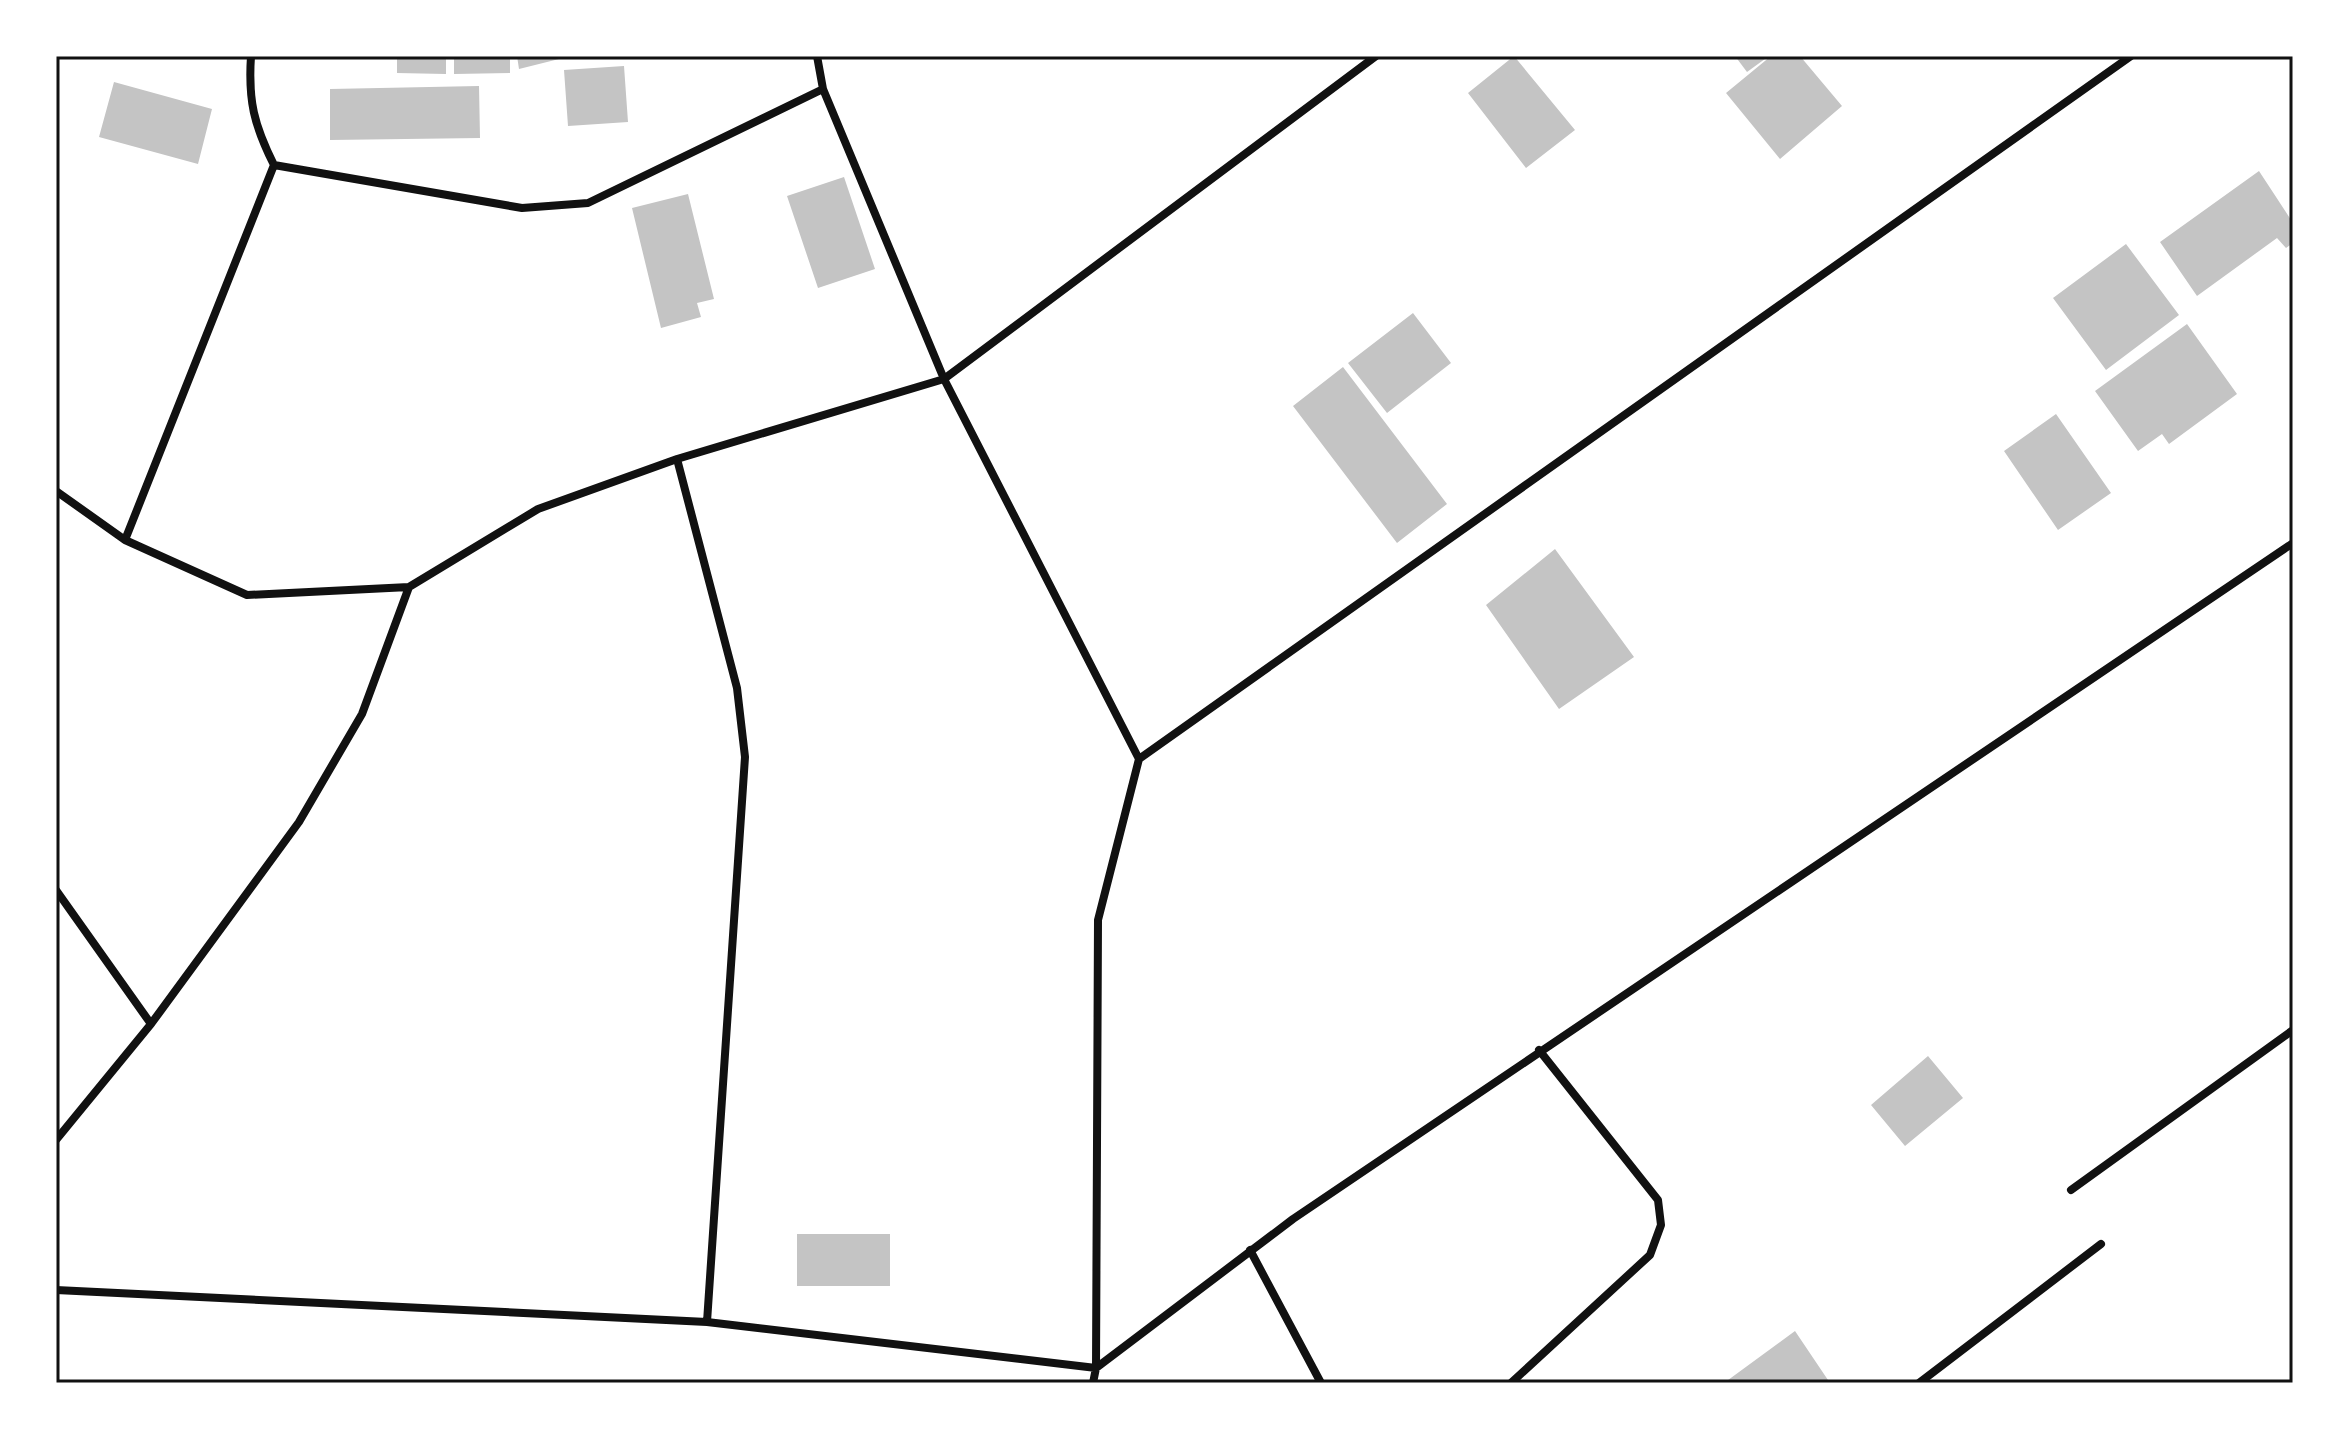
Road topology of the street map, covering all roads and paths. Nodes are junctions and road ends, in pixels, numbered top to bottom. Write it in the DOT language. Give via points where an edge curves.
graph roads {
  1 [pos="251,56"];
  2 [pos="817,56"];
  3 [pos="1376,56"];
  4 [pos="2131,56"];
  5 [pos="823,89"];
  6 [pos="274,165"];
  7 [pos="944,379"];
  8 [pos="677,459"];
  9 [pos="56,491"];
  10 [pos="125,540"];
  11 [pos="2293,543"];
  12 [pos="409,587"];
  13 [pos="1139,759"];
  14 [pos="56,890"];
  15 [pos="151,1024"];
  16 [pos="2293,1030"];
  17 [pos="1539,1050"];
  18 [pos="56,1140"];
  19 [pos="2071,1190"];
  20 [pos="2101,1244"];
  21 [pos="1250,1250"];
  22 [pos="56,1290"];
  23 [pos="707,1322"];
  24 [pos="1096,1368"];
  25 [pos="1516,1381"];
  26 [pos="1093,1383"];
  27 [pos="1321,1383"];
  28 [pos="1919,1383"];
  1 -- 6 [label="street" via="254,124"];
  2 -- 5 [label="street"];
  3 -- 7 [label="street"];
  4 -- 13 [label="street"];
  5 -- 6 [label="street" via="588,203 561,207 522,208"];
  5 -- 7 [label="street"];
  6 -- 10 [label="street"];
  7 -- 8 [label="street"];
  7 -- 13 [label="street"];
  8 -- 12 [label="street" via="538,509"];
  8 -- 23 [label="street" via="737,688 745,757"];
  9 -- 10 [label="street"];
  10 -- 12 [label="street" via="247,595"];
  11 -- 17 [label="street"];
  12 -- 15 [label="street" via="362,714 299,822"];
  13 -- 24 [label="street" via="1098,920"];
  14 -- 15 [label="street"];
  15 -- 18 [label="street"];
  16 -- 19 [label="street"];
  17 -- 21 [label="street"];
  17 -- 25 [label="street" via="1658,1200 1661,1225 1650,1255"];
  20 -- 28 [label="street"];
  21 -- 24 [label="street"];
  21 -- 27 [label="street"];
  22 -- 23 [label="street"];
  23 -- 24 [label="street"];
  24 -- 26 [label="street"];
}
